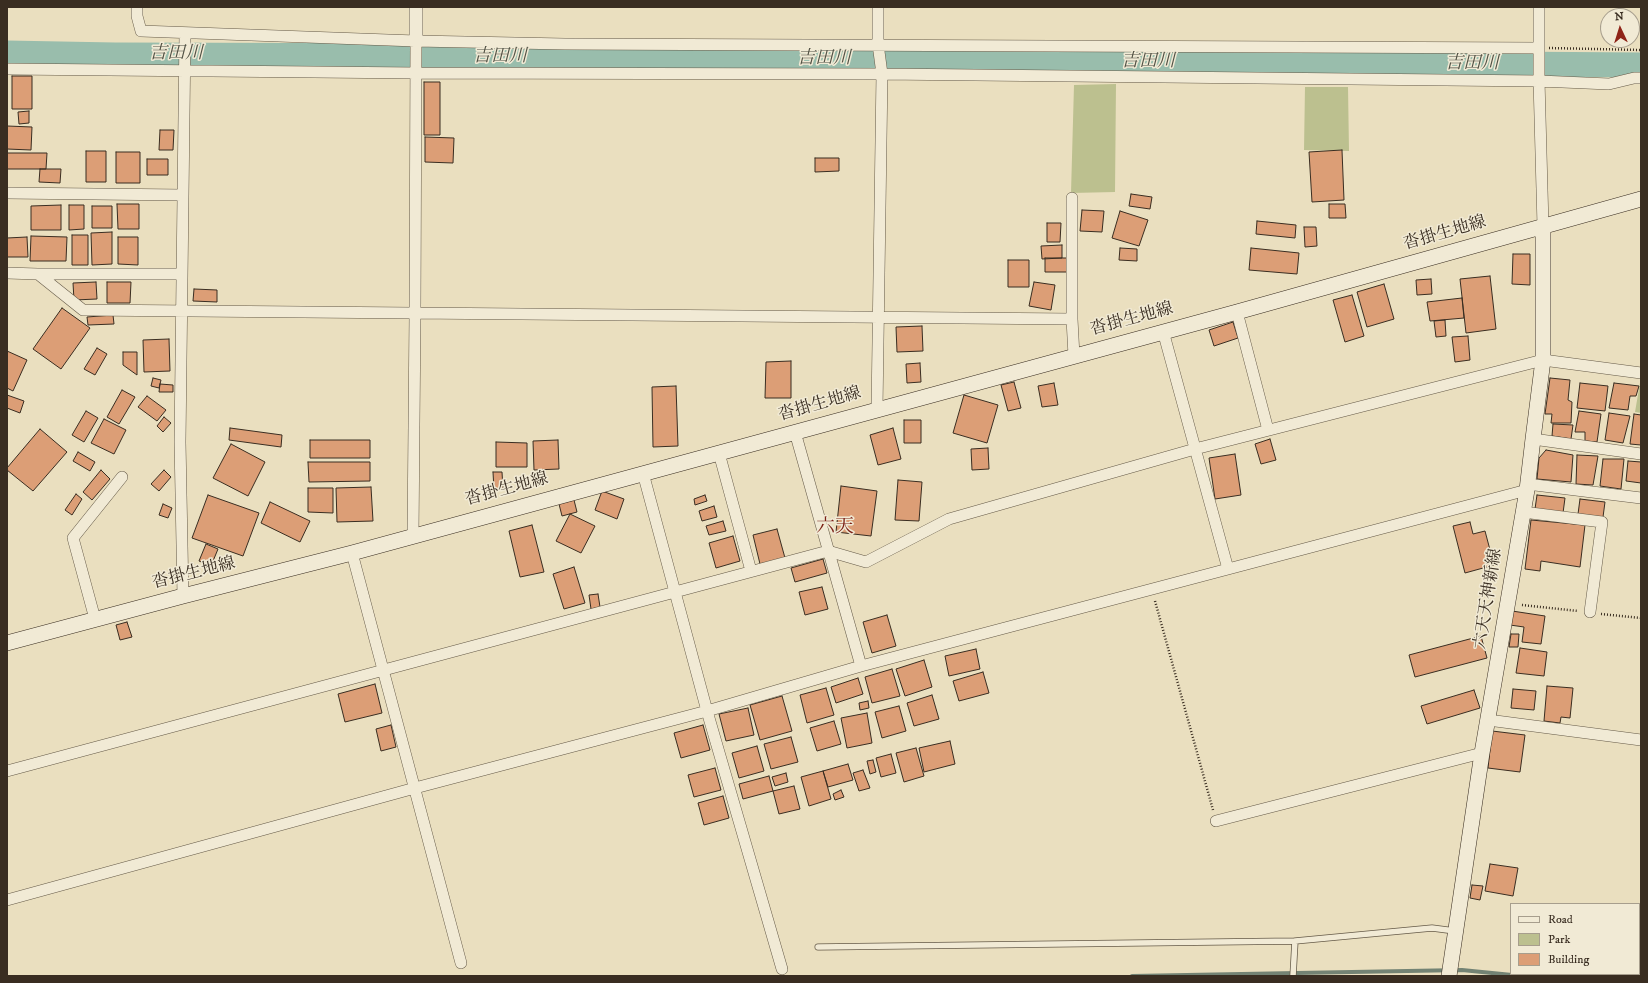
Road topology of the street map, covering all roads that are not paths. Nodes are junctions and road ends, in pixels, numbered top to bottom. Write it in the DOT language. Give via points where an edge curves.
graph roads {
  1 [pos="137,7"];
  2 [pos="416,7"];
  3 [pos="878,7"];
  4 [pos="1539,7"];
  5 [pos="185,34"];
  6 [pos="416,41"];
  7 [pos="878,45"];
  8 [pos="1539,48"];
  9 [pos="7,69"];
  10 [pos="186,72"];
  11 [pos="416,73"];
  12 [pos="882,73"];
  13 [pos="1641,78"];
  14 [pos="1539,81"];
  15 [pos="7,193"];
  16 [pos="183,195"];
  17 [pos="1072,198"];
  18 [pos="1641,199"];
  19 [pos="1543,226"];
  20 [pos="7,273"];
  21 [pos="38,274"];
  22 [pos="182,274"];
  23 [pos="181,312"];
  24 [pos="1237,312"];
  25 [pos="415,314"];
  26 [pos="879,317"];
  27 [pos="1072,319"];
  28 [pos="1163,331"];
  29 [pos="1074,356"];
  30 [pos="1543,360"];
  31 [pos="1641,373"];
  32 [pos="877,409"];
  33 [pos="1268,430"];
  34 [pos="795,432"];
  35 [pos="1533,439"];
  36 [pos="1195,449"];
  37 [pos="719,453"];
  38 [pos="1641,454"];
  39 [pos="643,473"];
  40 [pos="122,477"];
  41 [pos="1527,487"];
  42 [pos="1641,498"];
  43 [pos="1523,512"];
  44 [pos="412,536"];
  45 [pos="828,551"];
  46 [pos="352,553"];
  47 [pos="1228,569"];
  48 [pos="752,571"];
  49 [pos="675,592"];
  50 [pos="183,596"];
  51 [pos="1590,612"];
  52 [pos="95,619"];
  53 [pos="7,643"];
  54 [pos="861,666"];
  55 [pos="384,670"];
  56 [pos="707,711"];
  57 [pos="1488,720"];
  58 [pos="1641,740"];
  59 [pos="1482,753"];
  60 [pos="7,771"];
  61 [pos="415,788"];
  62 [pos="1216,821"];
  63 [pos="7,900"];
  64 [pos="1456,931"];
  65 [pos="1295,940"];
  66 [pos="818,947"];
  67 [pos="461,963"];
  68 [pos="782,969"];
  69 [pos="1293,976"];
  70 [pos="1449,976"];
  1 -- 5 [label="street" via="141,31"];
  2 -- 6 [label="street"];
  3 -- 7 [label="street"];
  4 -- 8 [label="street"];
  5 -- 6 [label="street"];
  5 -- 10 [label="street"];
  6 -- 7 [label="street"];
  6 -- 11 [label="street"];
  7 -- 8 [label="street"];
  7 -- 12 [label="street"];
  8 -- 14 [label="street"];
  9 -- 10 [label="street"];
  10 -- 11 [label="street"];
  10 -- 16 [label="street"];
  11 -- 12 [label="street"];
  11 -- 25 [label="street"];
  12 -- 14 [label="street"];
  12 -- 26 [label="street"];
  13 -- 14 [label="street" via="1609,84"];
  14 -- 19 [label="street"];
  15 -- 16 [label="street"];
  16 -- 22 [label="street"];
  17 -- 27 [label="street"];
  18 -- 19 [label="main road, 沓掛生地線"];
  19 -- 24 [label="main road, 沓掛生地線"];
  19 -- 30 [label="main road, 六天天神新線"];
  20 -- 21 [label="street"];
  21 -- 22 [label="street"];
  21 -- 23 [label="street" via="83,310"];
  22 -- 23 [label="street"];
  23 -- 25 [label="street"];
  23 -- 50 [label="street"];
  24 -- 28 [label="main road, 沓掛生地線"];
  24 -- 33 [label="street"];
  25 -- 26 [label="street"];
  25 -- 44 [label="street"];
  26 -- 27 [label="street"];
  26 -- 32 [label="street"];
  27 -- 29 [label="street"];
  28 -- 29 [label="main road, 沓掛生地線"];
  28 -- 36 [label="street"];
  29 -- 32 [label="main road, 沓掛生地線"];
  30 -- 31 [label="street"];
  30 -- 33 [label="street"];
  30 -- 35 [label="main road, 六天天神新線"];
  32 -- 34 [label="main road, 沓掛生地線"];
  33 -- 36 [label="street"];
  34 -- 37 [label="main road, 沓掛生地線"];
  34 -- 45 [label="street"];
  35 -- 38 [label="street"];
  35 -- 41 [label="main road, 六天天神新線"];
  36 -- 45 [label="street" via="949,519 866,562"];
  36 -- 47 [label="street"];
  37 -- 39 [label="main road, 沓掛生地線"];
  37 -- 48 [label="street"];
  39 -- 44 [label="main road, 沓掛生地線"];
  39 -- 49 [label="street"];
  40 -- 52 [label="street" via="73,538"];
  41 -- 42 [label="street"];
  41 -- 43 [label="main road, 六天天神新線"];
  41 -- 47 [label="street"];
  43 -- 51 [label="street" via="1602,522"];
  43 -- 57 [label="main road, 六天天神新線"];
  44 -- 46 [label="main road, 沓掛生地線"];
  45 -- 48 [label="street"];
  45 -- 54 [label="street"];
  46 -- 50 [label="main road, 沓掛生地線"];
  46 -- 55 [label="street"];
  47 -- 54 [label="street"];
  48 -- 49 [label="street"];
  49 -- 55 [label="street"];
  49 -- 56 [label="street"];
  50 -- 52 [label="main road, 沓掛生地線"];
  52 -- 53 [label="main road, 沓掛生地線"];
  54 -- 56 [label="street"];
  55 -- 60 [label="street"];
  55 -- 61 [label="street"];
  56 -- 61 [label="street"];
  56 -- 68 [label="street"];
  57 -- 58 [label="street"];
  57 -- 59 [label="main road, 六天天神新線"];
  59 -- 62 [label="street"];
  59 -- 64 [label="main road, 六天天神新線"];
  61 -- 63 [label="street"];
  61 -- 67 [label="street"];
  64 -- 65 [label="lane" via="1432,928"];
  64 -- 70 [label="main road, 六天天神新線"];
  65 -- 66 [label="lane"];
  65 -- 69 [label="lane"];
}
